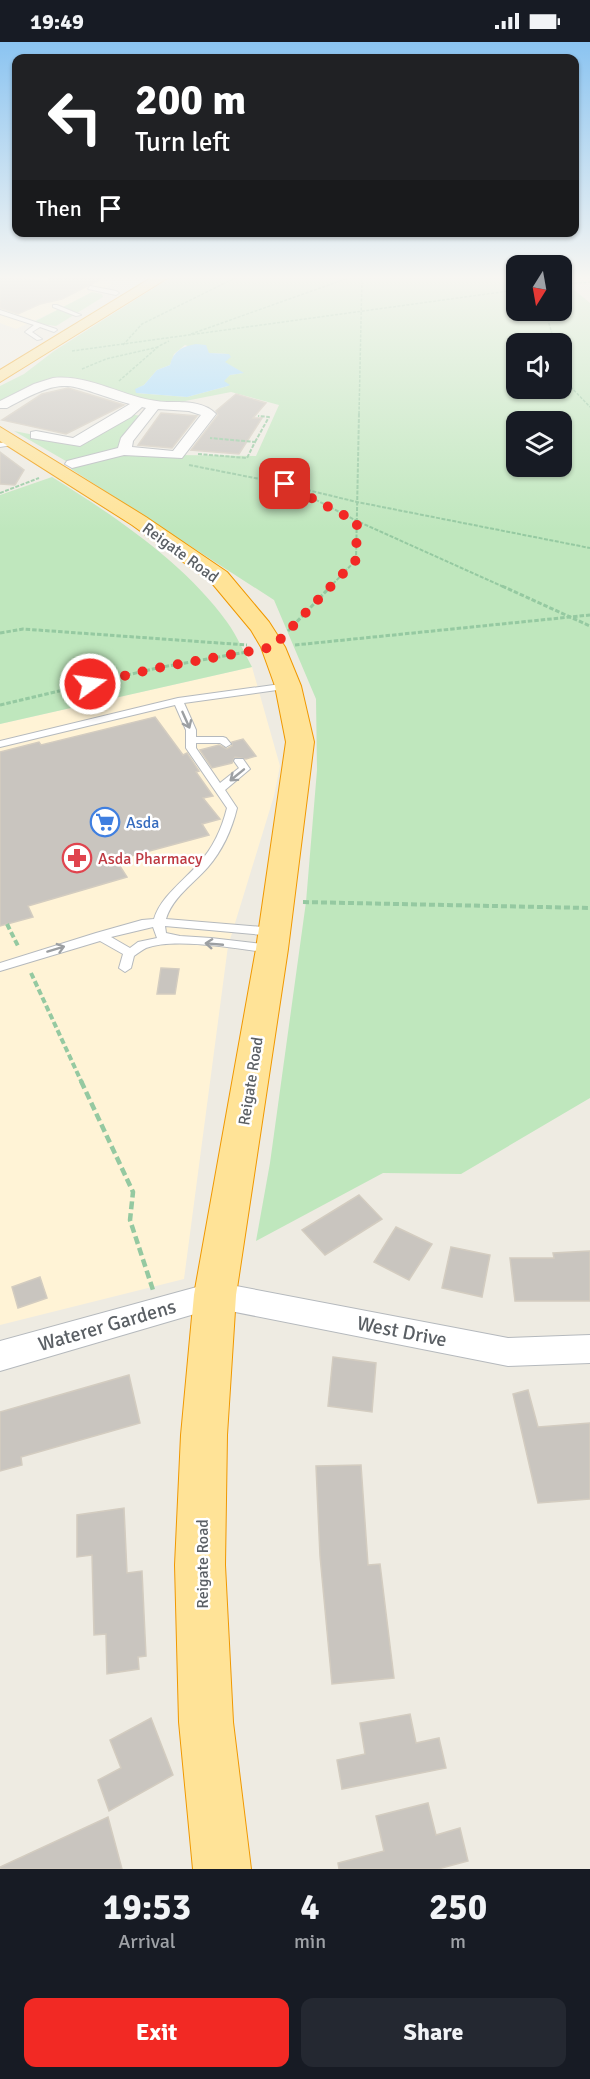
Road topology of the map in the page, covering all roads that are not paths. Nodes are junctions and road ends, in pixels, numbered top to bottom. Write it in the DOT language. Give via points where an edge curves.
graph roads {
  1 [pos="17,361"];
  2 [pos="0,377"];
  3 [pos="2,405"];
  4 [pos="141,409"];
  5 [pos="36,435"];
  6 [pos="5,440"];
  7 [pos="75,443"];
  8 [pos="124,451"];
  9 [pos="66,467"];
  10 [pos="288,686"];
  11 [pos="178,701"];
  12 [pos="191,740"];
  13 [pos="0,744"];
  14 [pos="226,744"];
  15 [pos="239,761"];
  16 [pos="221,788"];
  17 [pos="159,922"];
  18 [pos="275,927"];
  19 [pos="100,936"];
  20 [pos="182,941"];
  21 [pos="128,952"];
  22 [pos="0,967"];
  23 [pos="125,968"];
  24 [pos="215,1295"];
  25 [pos="590,1349"];
  26 [pos="0,1356"];
  27 [pos="222,1869"];
  1 -- 2 [label="highway"];
  3 -- 4 [label="street" via="59,381 72,381 108,392"];
  4 -- 7 [label="street"];
  4 -- 8 [label="street"];
  4 -- 8 [label="street" via="177,404 209,414 178,454"];
  5 -- 7 [label="street"];
  6 -- 9 [label="highway, Reigate Road"];
  7 -- 9 [label="street"];
  8 -- 9 [label="street"];
  9 -- 10 [label="highway, Reigate Road" via="219,577 261,627"];
  10 -- 11 [label="lane"];
  10 -- 18 [label="highway, Reigate Road" via="300,742"];
  11 -- 12 [label="lane, one-way" via="191,730"];
  11 -- 13 [label="lane"];
  12 -- 14 [label="lane" via="223,740"];
  12 -- 16 [label="lane" via="191,747"];
  15 -- 16 [label="lane, one-way" via="245,769"];
  16 -- 17 [label="lane" via="232,808 228,828 209,860 165,906"];
  17 -- 18 [label="lane"];
  17 -- 19 [label="lane"];
  17 -- 20 [label="lane" via="161,934"];
  18 -- 20 [label="lane, one-way"];
  18 -- 24 [label="highway, Reigate Road"];
  19 -- 21 [label="lane"];
  22 -- 19 [label="lane, one-way"];
  20 -- 21 [label="lane" via="148,942"];
  21 -- 23 [label="lane"];
  24 -- 25 [label="street, West Drive" via="508,1352"];
  24 -- 26 [label="street, Waterer Gardens"];
  24 -- 27 [label="highway, Reigate Road" via="204,1435 200,1565 206,1722"];
}
